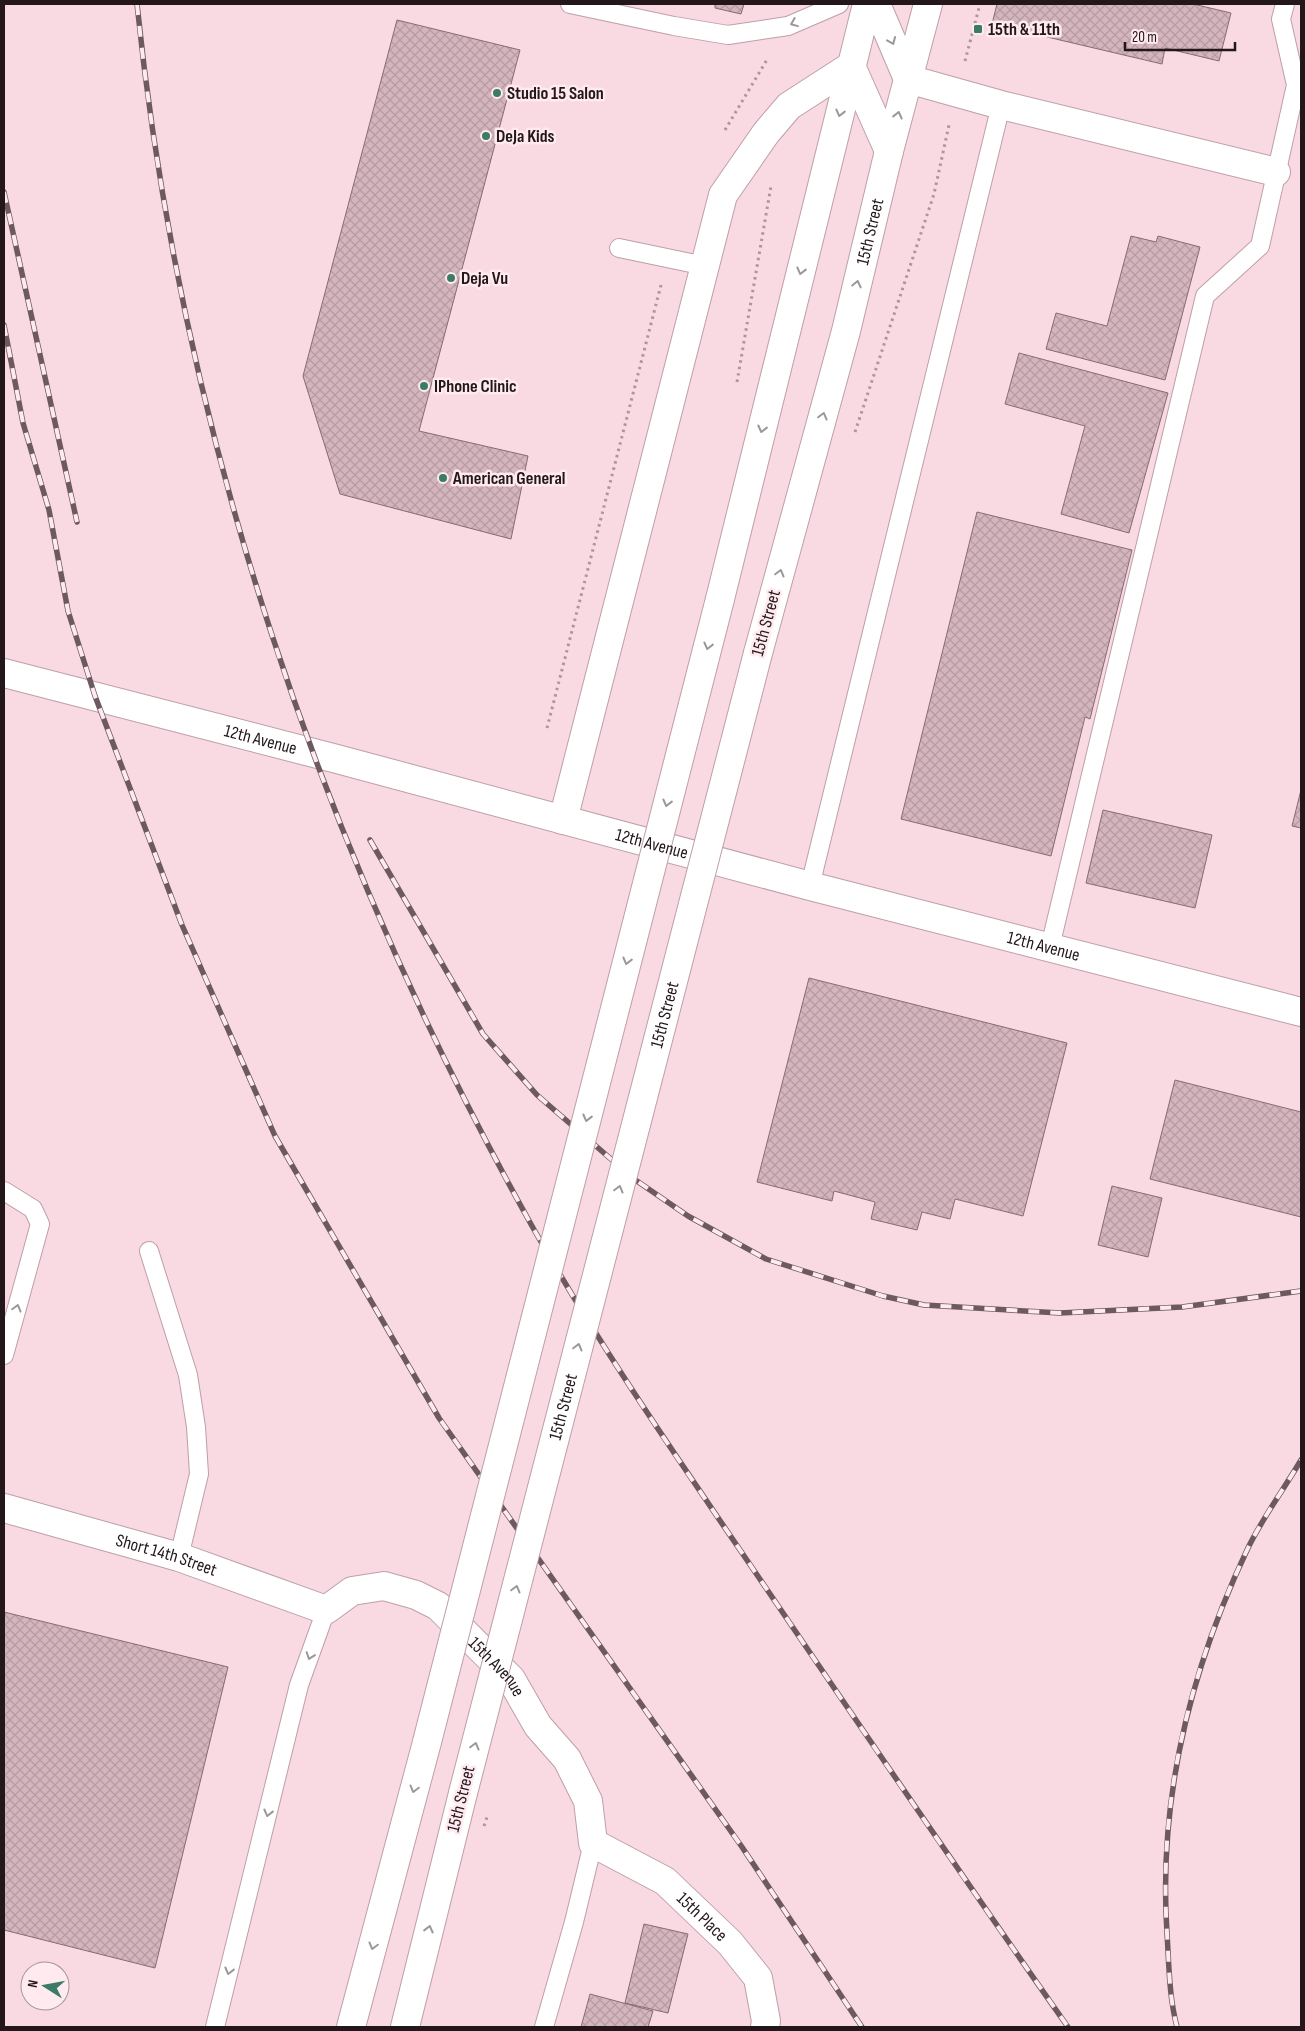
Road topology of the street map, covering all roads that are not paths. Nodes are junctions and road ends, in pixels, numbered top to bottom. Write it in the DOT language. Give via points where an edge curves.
graph roads {
  1 [pos="570,4"];
  2 [pos="839,4"];
  3 [pos="866,4"];
  4 [pos="876,4"];
  5 [pos="928,4"];
  6 [pos="1285,4"];
  7 [pos="851,66"];
  8 [pos="908,79"];
  9 [pos="1001,105"];
  10 [pos="889,151"];
  11 [pos="1276,172"];
  12 [pos="619,248"];
  13 [pos="705,266"];
  14 [pos="4,672"];
  15 [pos="563,820"];
  16 [pos="810,886"];
  17 [pos="1050,947"];
  18 [pos="1301,1012"];
  19 [pos="4,1191"];
  20 [pos="149,1250"];
  21 [pos="4,1355"];
  22 [pos="4,1508"];
  23 [pos="179,1557"];
  24 [pos="326,1610"];
  25 [pos="593,1843"];
  26 [pos="216,2027"];
  27 [pos="351,2027"];
  28 [pos="405,2027"];
  29 [pos="544,2027"];
  30 [pos="765,2027"];
  2 -- 1 [label="lane, one-way" via="788,26 728,35"];
  3 -- 7 [label="main road"];
  4 -- 8 [label="main road, one-way"];
  5 -- 8 [label="main road, 15th Street"];
  6 -- 11 [label="lane" via="1281,19 1296,85"];
  7 -- 10 [label="main road"];
  7 -- 13 [label="main road" via="789,106 766,133 723,195"];
  7 -- 27 [label="main road, one-way, bridge" via="720,599"];
  8 -- 9 [label="main road"];
  10 -- 8 [label="main road, 15th Street, one-way"];
  9 -- 11 [label="main road"];
  9 -- 16 [label="lane"];
  28 -- 10 [label="main road, 15th Street, one-way, bridge" via="462,1793 758,654 846,331"];
  11 -- 17 [label="lane" via="1260,246 1205,296"];
  12 -- 13 [label="lane"];
  13 -- 15 [label="main road"];
  14 -- 15 [label="main road, 12th Avenue"];
  15 -- 16 [label="main road, 12th Avenue"];
  16 -- 17 [label="main road, 12th Avenue"];
  17 -- 18 [label="main road, 12th Avenue"];
  21 -- 19 [label="lane, one-way" via="40,1224 33,1208"];
  20 -- 23 [label="lane" via="188,1375 196,1427 199,1474"];
  22 -- 23 [label="main road, Short 14th Street"];
  23 -- 24 [label="main road, Short 14th Street"];
  24 -- 25 [label="main road, 15th Avenue" via="352,1591 384,1586 416,1595 438,1606 511,1679 538,1726 567,1759 588,1801"];
  24 -- 26 [label="lane, one-way" via="299,1685"];
  25 -- 29 [label="lane"];
  25 -- 30 [label="main road, 15th Place" via="665,1881 730,1943 758,1978"];
}
